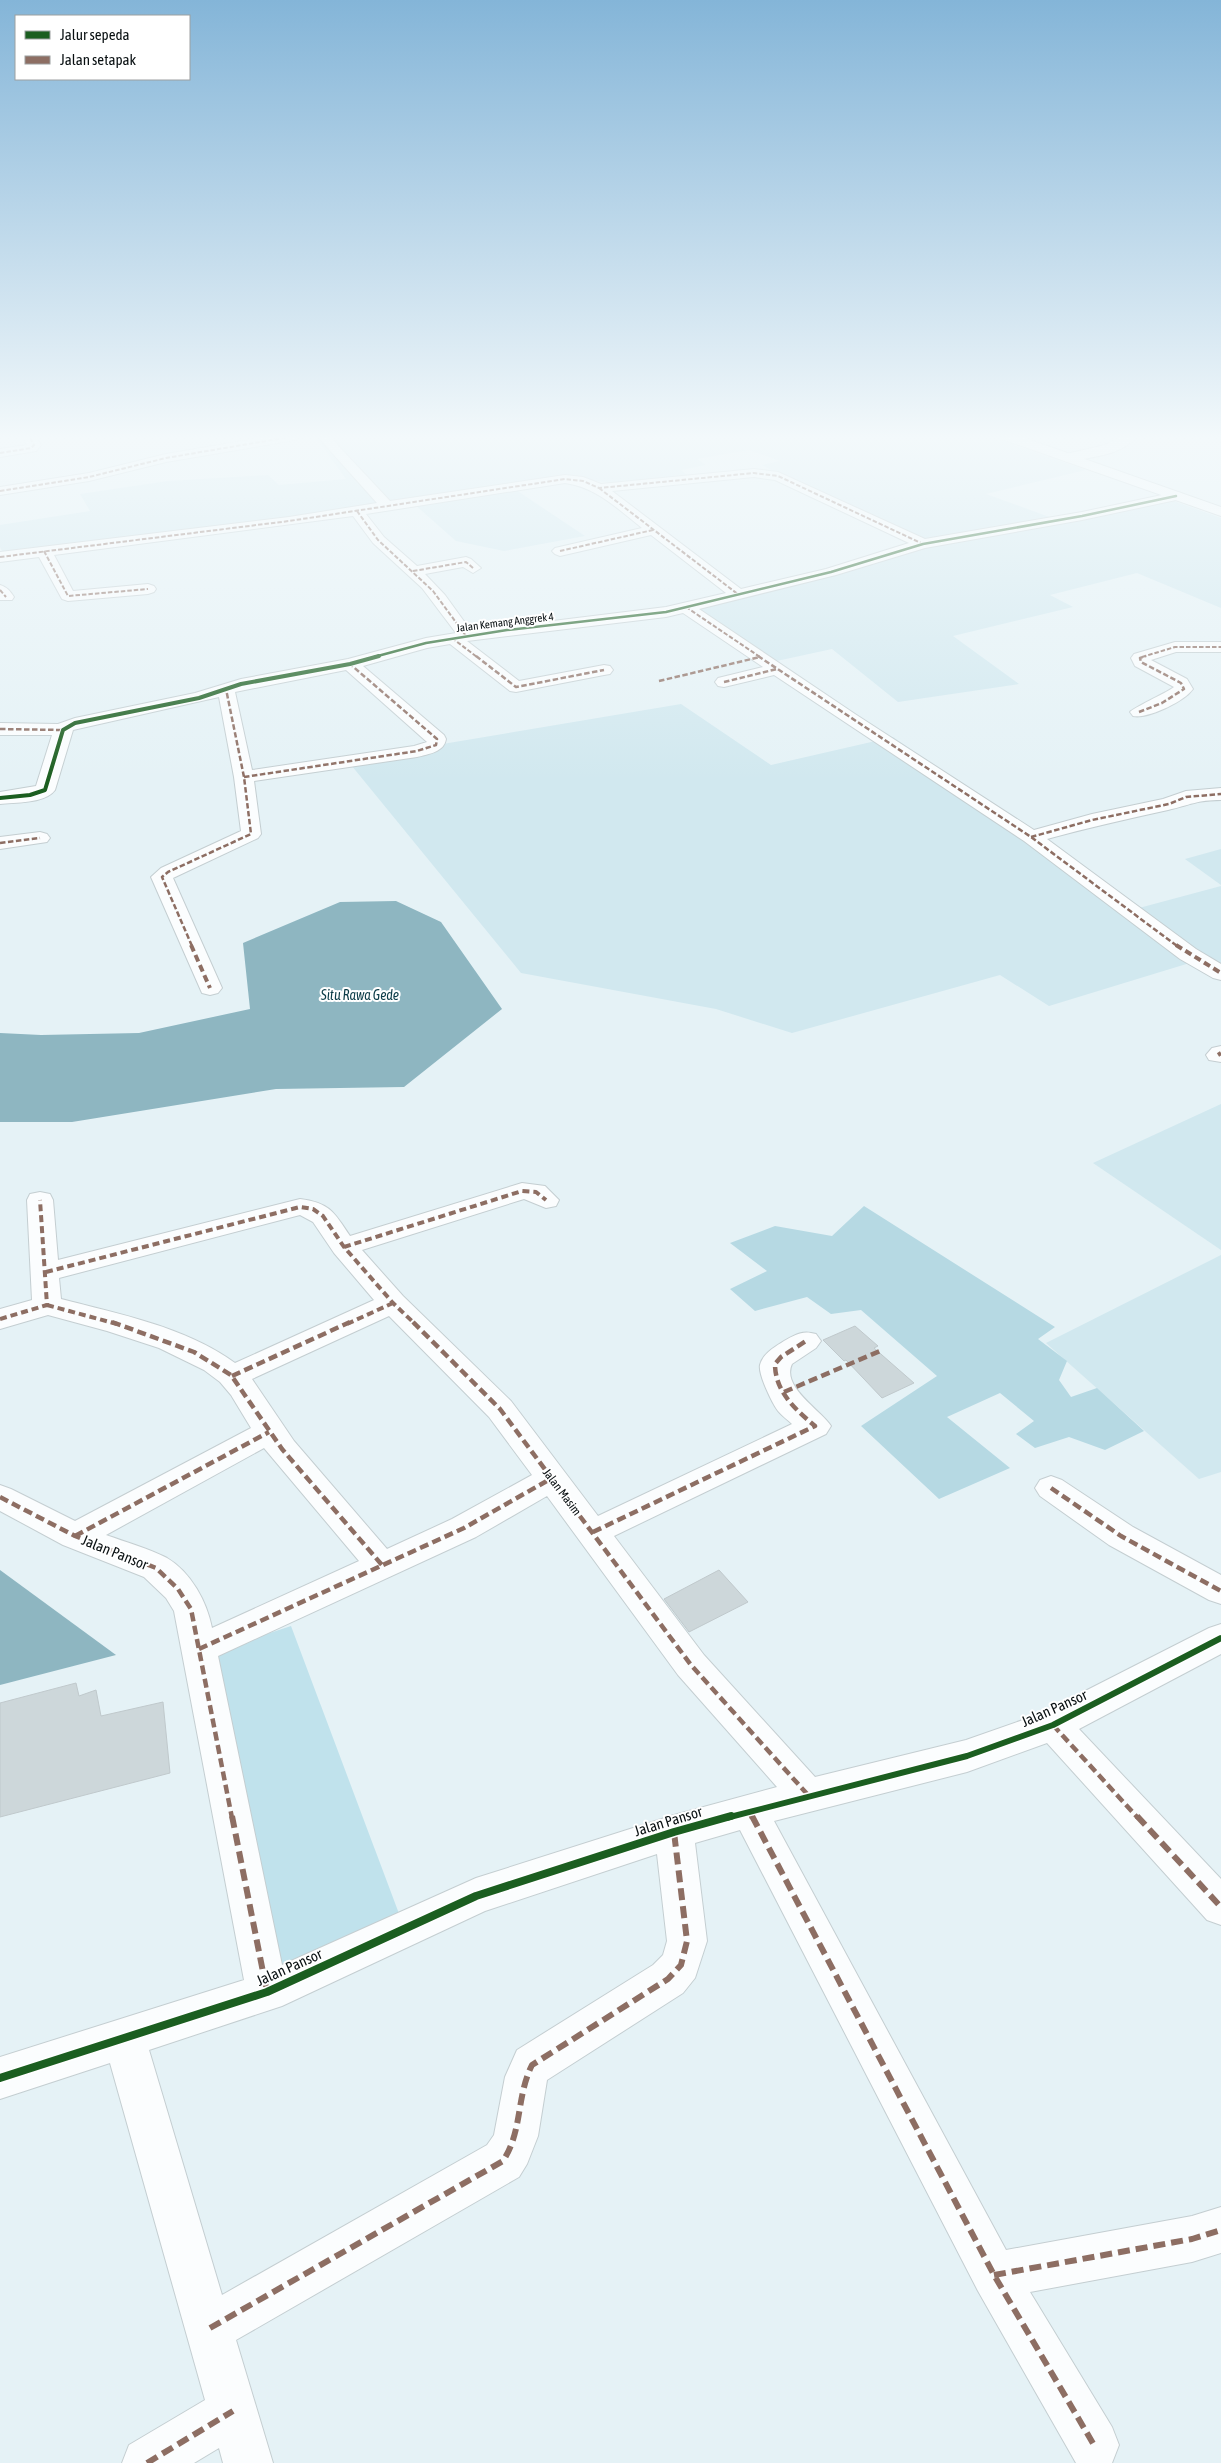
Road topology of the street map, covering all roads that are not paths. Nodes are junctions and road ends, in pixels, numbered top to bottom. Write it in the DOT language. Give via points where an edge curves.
graph roads {
  1 [pos="52,551"];
  2 [pos="388,551"];
  3 [pos="681,551"];
  4 [pos="900,551"];
  5 [pos="44,552"];
  6 [pos="0,557"];
  7 [pos="473,568"];
  8 [pos="413,571"];
  9 [pos="148,589"];
  10 [pos="739,595"];
  11 [pos="686,608"];
  12 [pos="459,637"];
  13 [pos="1221,647"];
  14 [pos="350,664"];
  15 [pos="777,669"];
  16 [pos="604,670"];
  17 [pos="724,682"];
  18 [pos="226,689"];
  19 [pos="1139,712"];
  20 [pos="1,727"];
  21 [pos="63,730"];
  22 [pos="244,776"];
  23 [pos="1221,794"];
  24 [pos="0,798"];
  25 [pos="1031,837"];
  26 [pos="40,838"];
  27 [pos="0,842"];
  28 [pos="1221,973"];
  29 [pos="210,988"];
  30 [pos="40,1200"];
  31 [pos="546,1200"];
  32 [pos="344,1247"];
  33 [pos="46,1272"];
  34 [pos="393,1302"];
  35 [pos="47,1305"];
  36 [pos="0,1319"];
  37 [pos="806,1341"];
  38 [pos="232,1376"];
  39 [pos="269,1432"];
  40 [pos="552,1478"];
  41 [pos="1051,1488"];
  42 [pos="0,1497"];
  43 [pos="593,1532"];
  44 [pos="75,1536"];
  45 [pos="382,1565"];
  46 [pos="1221,1591"];
  47 [pos="1221,1638"];
  48 [pos="199,1648"];
  49 [pos="1053,1725"];
  50 [pos="808,1795"];
  51 [pos="748,1811"];
  52 [pos="674,1832"];
  53 [pos="1221,1907"];
  54 [pos="267,1992"];
  55 [pos="124,2039"];
  56 [pos="0,2078"];
  57 [pos="1221,2230"];
  58 [pos="994,2275"];
  59 [pos="210,2328"];
  60 [pos="233,2411"];
  61 [pos="1094,2445"];
  62 [pos="147,2463"];
  63 [pos="248,2463"];
  1 -- 5 [label="street"];
  2 -- 8 [label="street"];
  3 -- 10 [label="street"];
  4 -- 10 [label="street, Jalan Kemang Anggrek 4"];
  5 -- 6 [label="street"];
  5 -- 9 [label="street" via="68,596"];
  7 -- 8 [label="street" via="466,562"];
  8 -- 12 [label="street" via="445,607"];
  10 -- 11 [label="street, Jalan Kemang Anggrek 4"];
  11 -- 12 [label="street, Jalan Kemang Anggrek 4"];
  11 -- 15 [label="street"];
  12 -- 14 [label="street, Jalan Kemang Anggrek 4" via="403,647"];
  12 -- 16 [label="street" via="516,687"];
  13 -- 19 [label="street" via="1185,645 1145,654 1140,658 1141,662 1180,683 1184,689"];
  14 -- 18 [label="street, Jalan Kemang Anggrek 4"];
  14 -- 22 [label="street" via="437,739 436,745 417,751"];
  15 -- 17 [label="street"];
  15 -- 25 [label="street"];
  18 -- 21 [label="street, Jalan Kemang Anggrek 4" via="199,698 75,723"];
  18 -- 22 [label="street"];
  20 -- 21 [label="street, Jalan Kemang Anggrek 4"];
  21 -- 24 [label="street" via="46,790"];
  22 -- 29 [label="street" via="249,836 162,877"];
  23 -- 25 [label="street" via="1186,797 1169,804"];
  25 -- 28 [label="street" via="1188,954"];
  26 -- 27 [label="street"];
  30 -- 33 [label="street"];
  31 -- 32 [label="street" via="536,1192 522,1191"];
  32 -- 33 [label="street, Jalan Masim" via="323,1216 313,1209 300,1207"];
  32 -- 34 [label="street, Jalan Masim"];
  33 -- 35 [label="street"];
  34 -- 38 [label="street"];
  34 -- 40 [label="street, Jalan Masim" via="500,1409"];
  35 -- 36 [label="street"];
  35 -- 38 [label="street" via="106,1320 186,1348"];
  37 -- 43 [label="street" via="775,1364 775,1373 789,1404 815,1426"];
  38 -- 39 [label="street"];
  39 -- 44 [label="street"];
  39 -- 45 [label="street"];
  40 -- 43 [label="street, Jalan Masim"];
  40 -- 45 [label="street" via="464,1528"];
  41 -- 46 [label="street" via="1121,1536"];
  42 -- 44 [label="street, Jalan Pansor"];
  43 -- 50 [label="street, Jalan Masim" via="691,1665"];
  44 -- 48 [label="street, Jalan Pansor" via="156,1568 178,1589 191,1609"];
  45 -- 48 [label="street"];
  47 -- 49 [label="street, Jalan Pansor"];
  48 -- 54 [label="street, Jalan Pansor"];
  49 -- 50 [label="street, Jalan Pansor" via="967,1756"];
  49 -- 53 [label="street"];
  50 -- 51 [label="street, Jalan Pansor"];
  51 -- 52 [label="street, Jalan Pansor"];
  51 -- 58 [label="street"];
  52 -- 54 [label="street, Jalan Pansor" via="474,1892"];
  52 -- 59 [label="street" via="687,1941 681,1965 668,1979 532,2065 525,2077 518,2134 513,2148 502,2161"];
  54 -- 55 [label="street, Jalan Pansor"];
  55 -- 56 [label="street, Jalan Pansor"];
  55 -- 59 [label="street"];
  57 -- 58 [label="street" via="1192,2239"];
  58 -- 61 [label="street"];
  59 -- 60 [label="street"];
  60 -- 62 [label="street"];
  60 -- 63 [label="street"];
}
